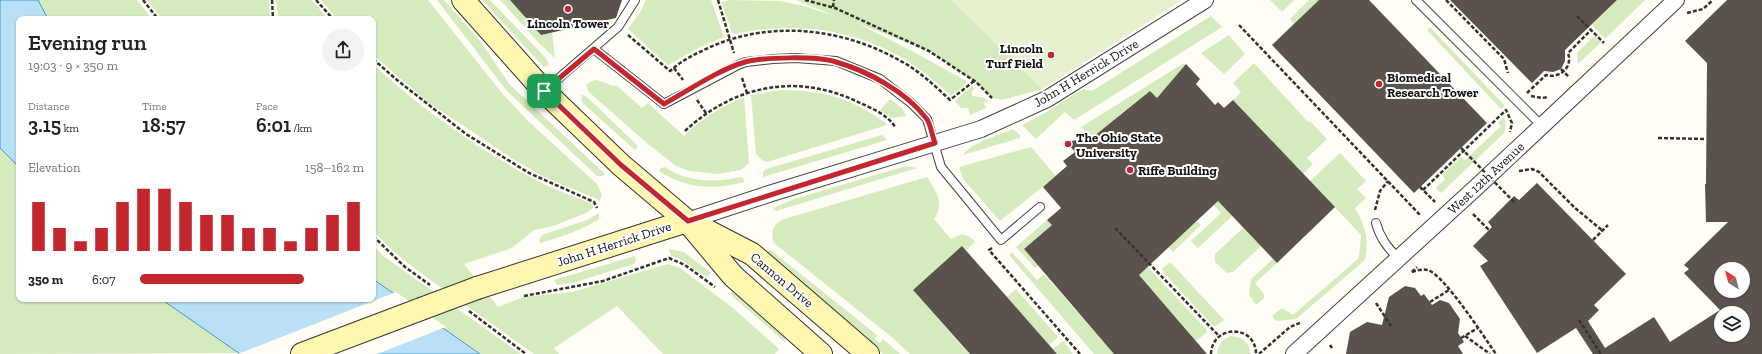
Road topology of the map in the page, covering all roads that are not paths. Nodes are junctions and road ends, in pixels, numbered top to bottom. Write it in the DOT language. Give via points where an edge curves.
graph roads {
  1 [pos="463,0"];
  2 [pos="635,0"];
  3 [pos="1206,0"];
  4 [pos="1416,0"];
  5 [pos="1676,0"];
  6 [pos="594,49"];
  7 [pos="544,91"];
  8 [pos="1542,126"];
  9 [pos="935,143"];
  10 [pos="1040,207"];
  11 [pos="688,221"];
  12 [pos="1376,223"];
  13 [pos="1399,259"];
  14 [pos="302,354"];
  15 [pos="821,354"];
  16 [pos="868,354"];
  17 [pos="1294,354"];
  1 -- 7 [label="street, Cannon Drive"];
  2 -- 6 [label="lane" via="618,27"];
  3 -- 9 [label="street, John H Herrick Drive" via="1047,99 981,130"];
  4 -- 8 [label="lane"];
  5 -- 8 [label="street, West 12th Avenue"];
  6 -- 7 [label="lane"];
  6 -- 9 [label="lane" via="664,104 710,78 746,62 796,58 836,62 880,79 911,103 927,119"];
  7 -- 11 [label="street, Cannon Drive" via="621,165"];
  8 -- 13 [label="street, West 12th Avenue"];
  9 -- 10 [label="lane" via="941,167 1001,240"];
  9 -- 11 [label="street, John H Herrick Drive"];
  11 -- 14 [label="street, John H Herrick Drive, bridge" via="491,282"];
  11 -- 15 [label="street, Cannon Drive" via="733,276"];
  11 -- 16 [label="street, Cannon Drive" via="752,254"];
  12 -- 13 [label="lane" via="1383,242"];
  13 -- 17 [label="street, West 12th Avenue"];
}
